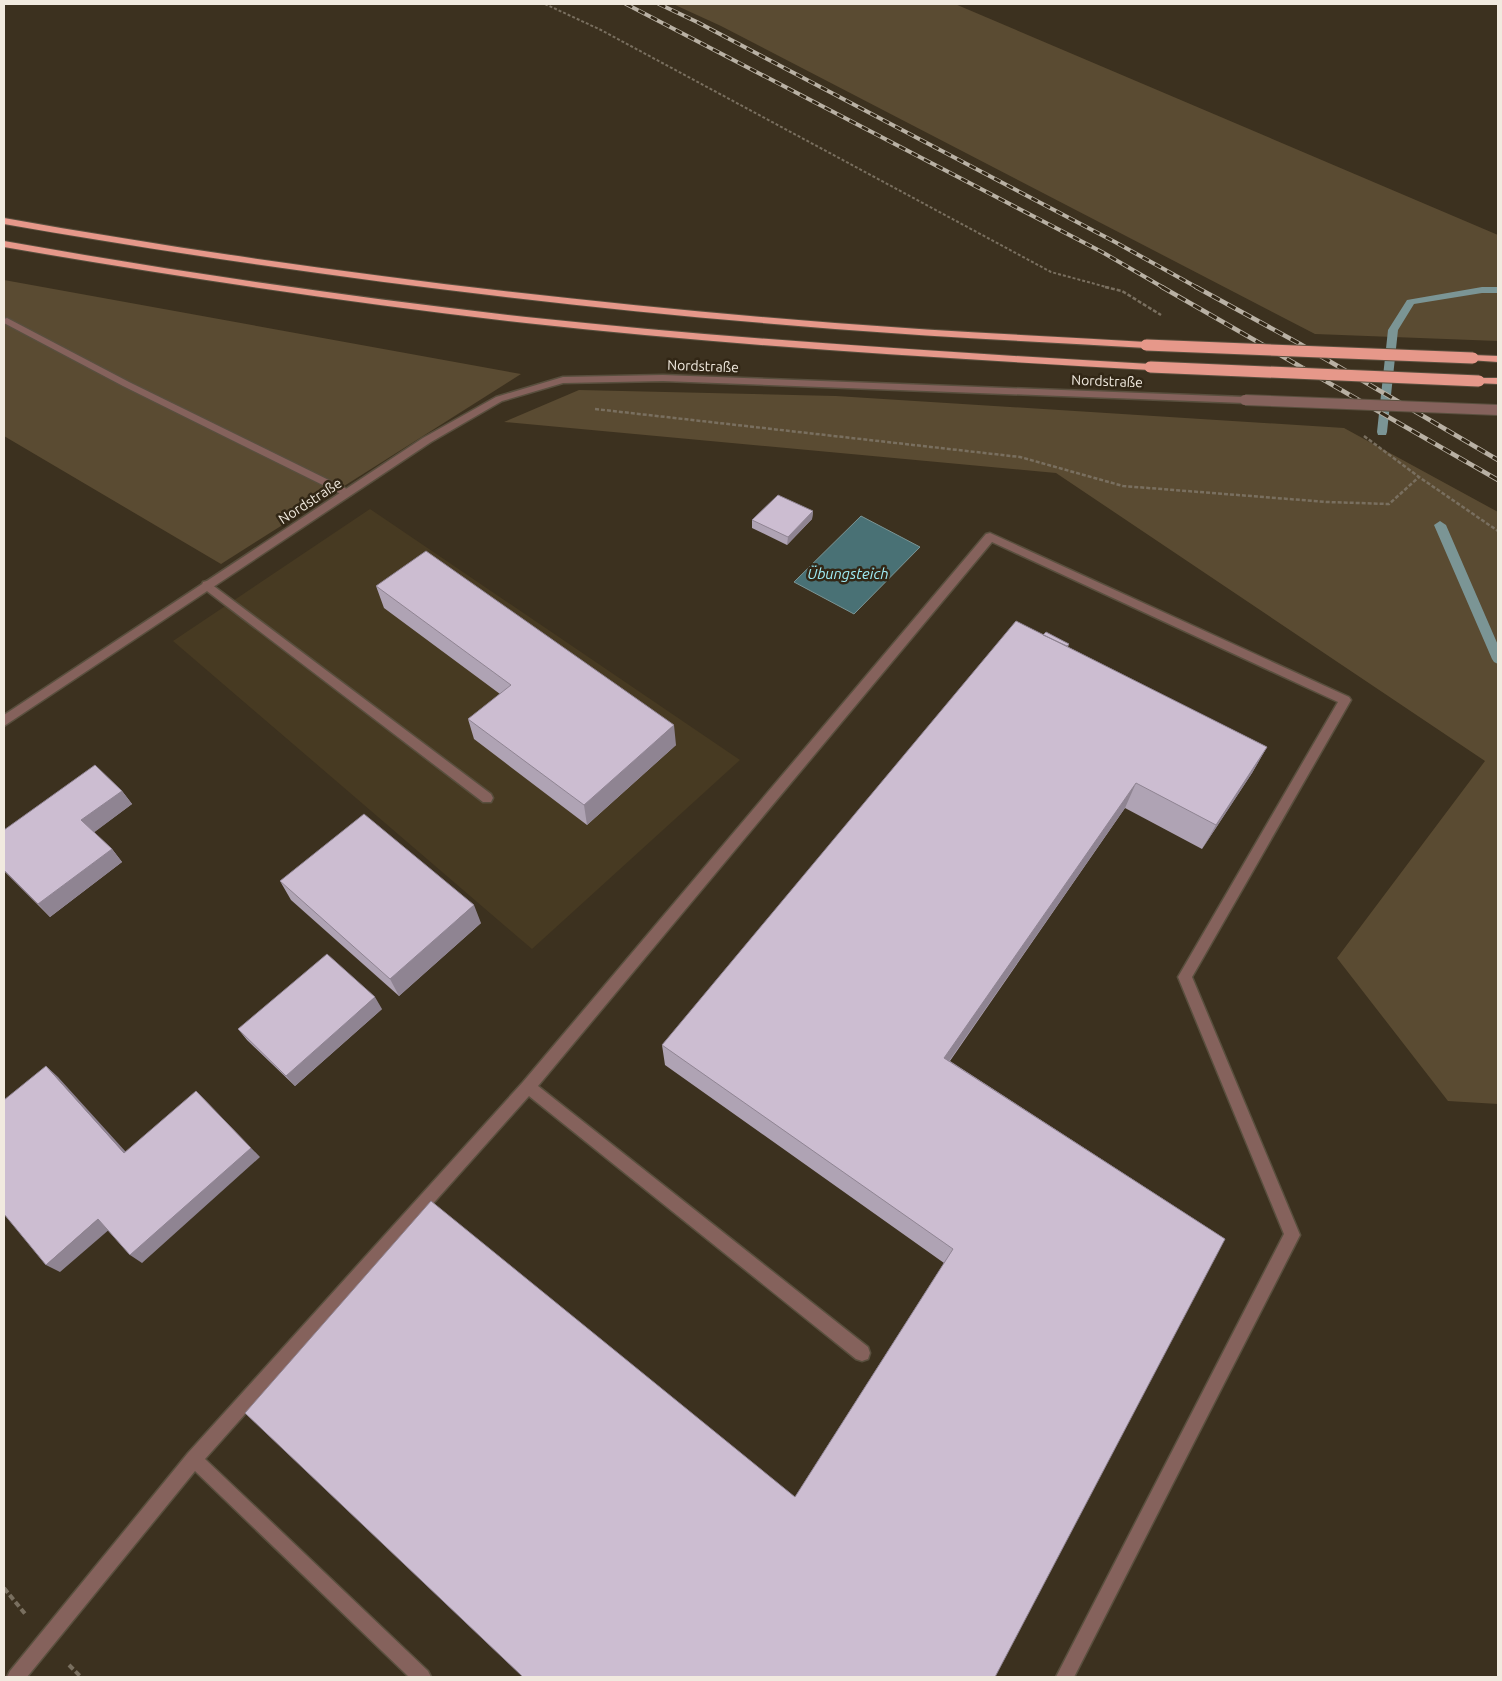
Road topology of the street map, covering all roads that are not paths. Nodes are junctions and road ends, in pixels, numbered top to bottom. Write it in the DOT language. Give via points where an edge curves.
graph roads {
  1 [pos="4,222"];
  2 [pos="4,244"];
  3 [pos="7,321"];
  4 [pos="1498,359"];
  5 [pos="1150,367"];
  6 [pos="1498,381"];
  7 [pos="1498,410"];
  8 [pos="347,493"];
  9 [pos="207,585"];
  10 [pos="4,720"];
  11 [pos="487,798"];
  12 [pos="528,1087"];
  13 [pos="862,1353"];
  14 [pos="194,1459"];
  15 [pos="16,1677"];
  16 [pos="422,1677"];
  17 [pos="1065,1677"];
  1 -- 4 [label="highway, bridge" via="276,266 541,299 837,326 1146,345"];
  2 -- 5 [label="highway" via="265,287 547,322 842,348"];
  3 -- 8 [label="street"];
  5 -- 6 [label="highway, bridge"];
  7 -- 8 [label="street, Nordstraße, bridge" via="663,378 562,380 498,399 427,440"];
  8 -- 9 [label="street, Nordstraße"];
  9 -- 10 [label="street, Nordstraße"];
  9 -- 11 [label="street"];
  12 -- 13 [label="street"];
  12 -- 14 [label="street"];
  12 -- 17 [label="street" via="990,537 1345,700 1185,976 1292,1235"];
  14 -- 15 [label="street"];
  14 -- 16 [label="street"];
}
